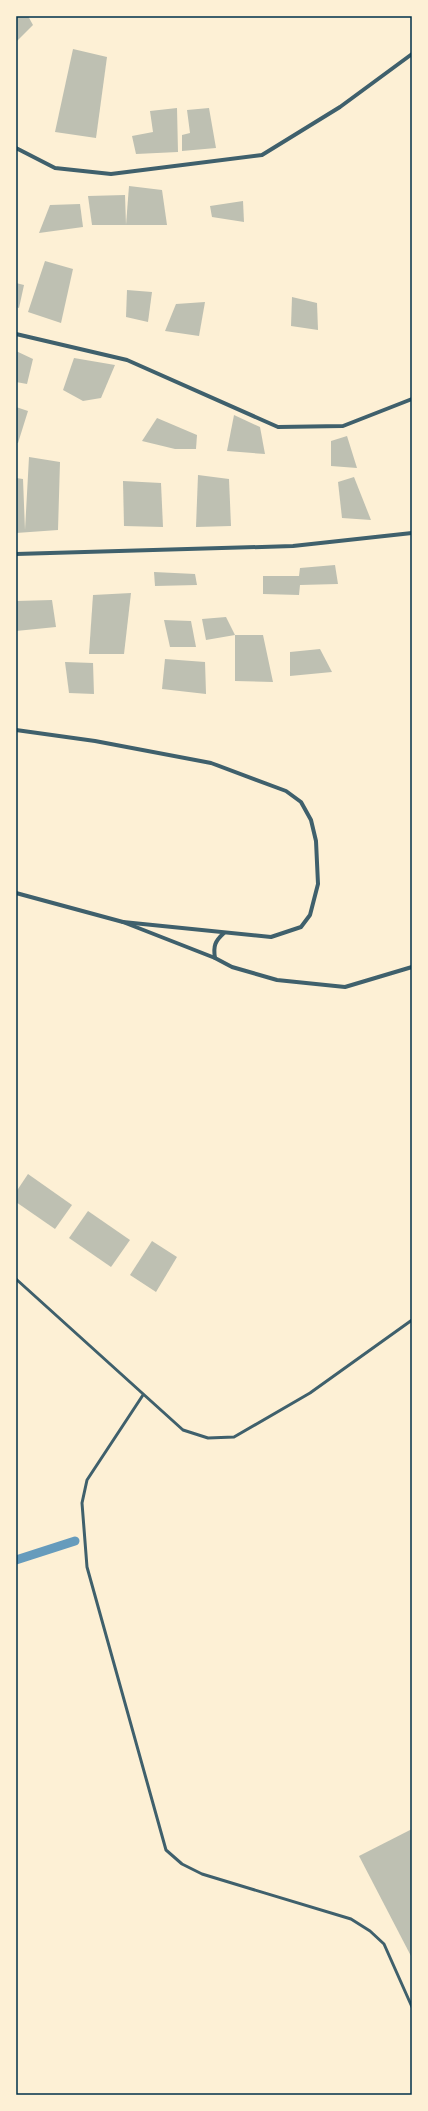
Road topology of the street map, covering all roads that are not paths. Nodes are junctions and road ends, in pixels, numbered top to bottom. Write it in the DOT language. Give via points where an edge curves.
graph roads {
  1 [pos="412,54"];
  2 [pos="16,148"];
  3 [pos="16,334"];
  4 [pos="412,399"];
  5 [pos="412,533"];
  6 [pos="16,554"];
  7 [pos="16,730"];
  8 [pos="16,893"];
  9 [pos="123,922"];
  10 [pos="224,933"];
  11 [pos="214,958"];
  12 [pos="412,967"];
  13 [pos="16,1279"];
  14 [pos="412,1320"];
  15 [pos="143,1395"];
  16 [pos="412,2007"];
  1 -- 2 [label="street" via="340,107 262,155 111,174 55,168"];
  3 -- 4 [label="street" via="127,360 278,427 343,426"];
  5 -- 6 [label="street" via="293,546"];
  7 -- 10 [label="street" via="95,741 211,763 286,791 301,802 311,820 316,841 318,884 310,914 301,927 286,933 271,936"];
  8 -- 9 [label="street"];
  9 -- 10 [label="street"];
  9 -- 11 [label="street"];
  10 -- 11 [label="street" via="216,940 213,948"];
  11 -- 12 [label="street" via="232,968 277,980 345,987"];
  13 -- 15 [label="lane"];
  14 -- 15 [label="lane" via="310,1393 234,1437 208,1438 183,1430"];
  15 -- 16 [label="lane" via="87,1480 82,1503 87,1567 166,1850 182,1864 202,1874 351,1919 370,1931 384,1944"];
}
